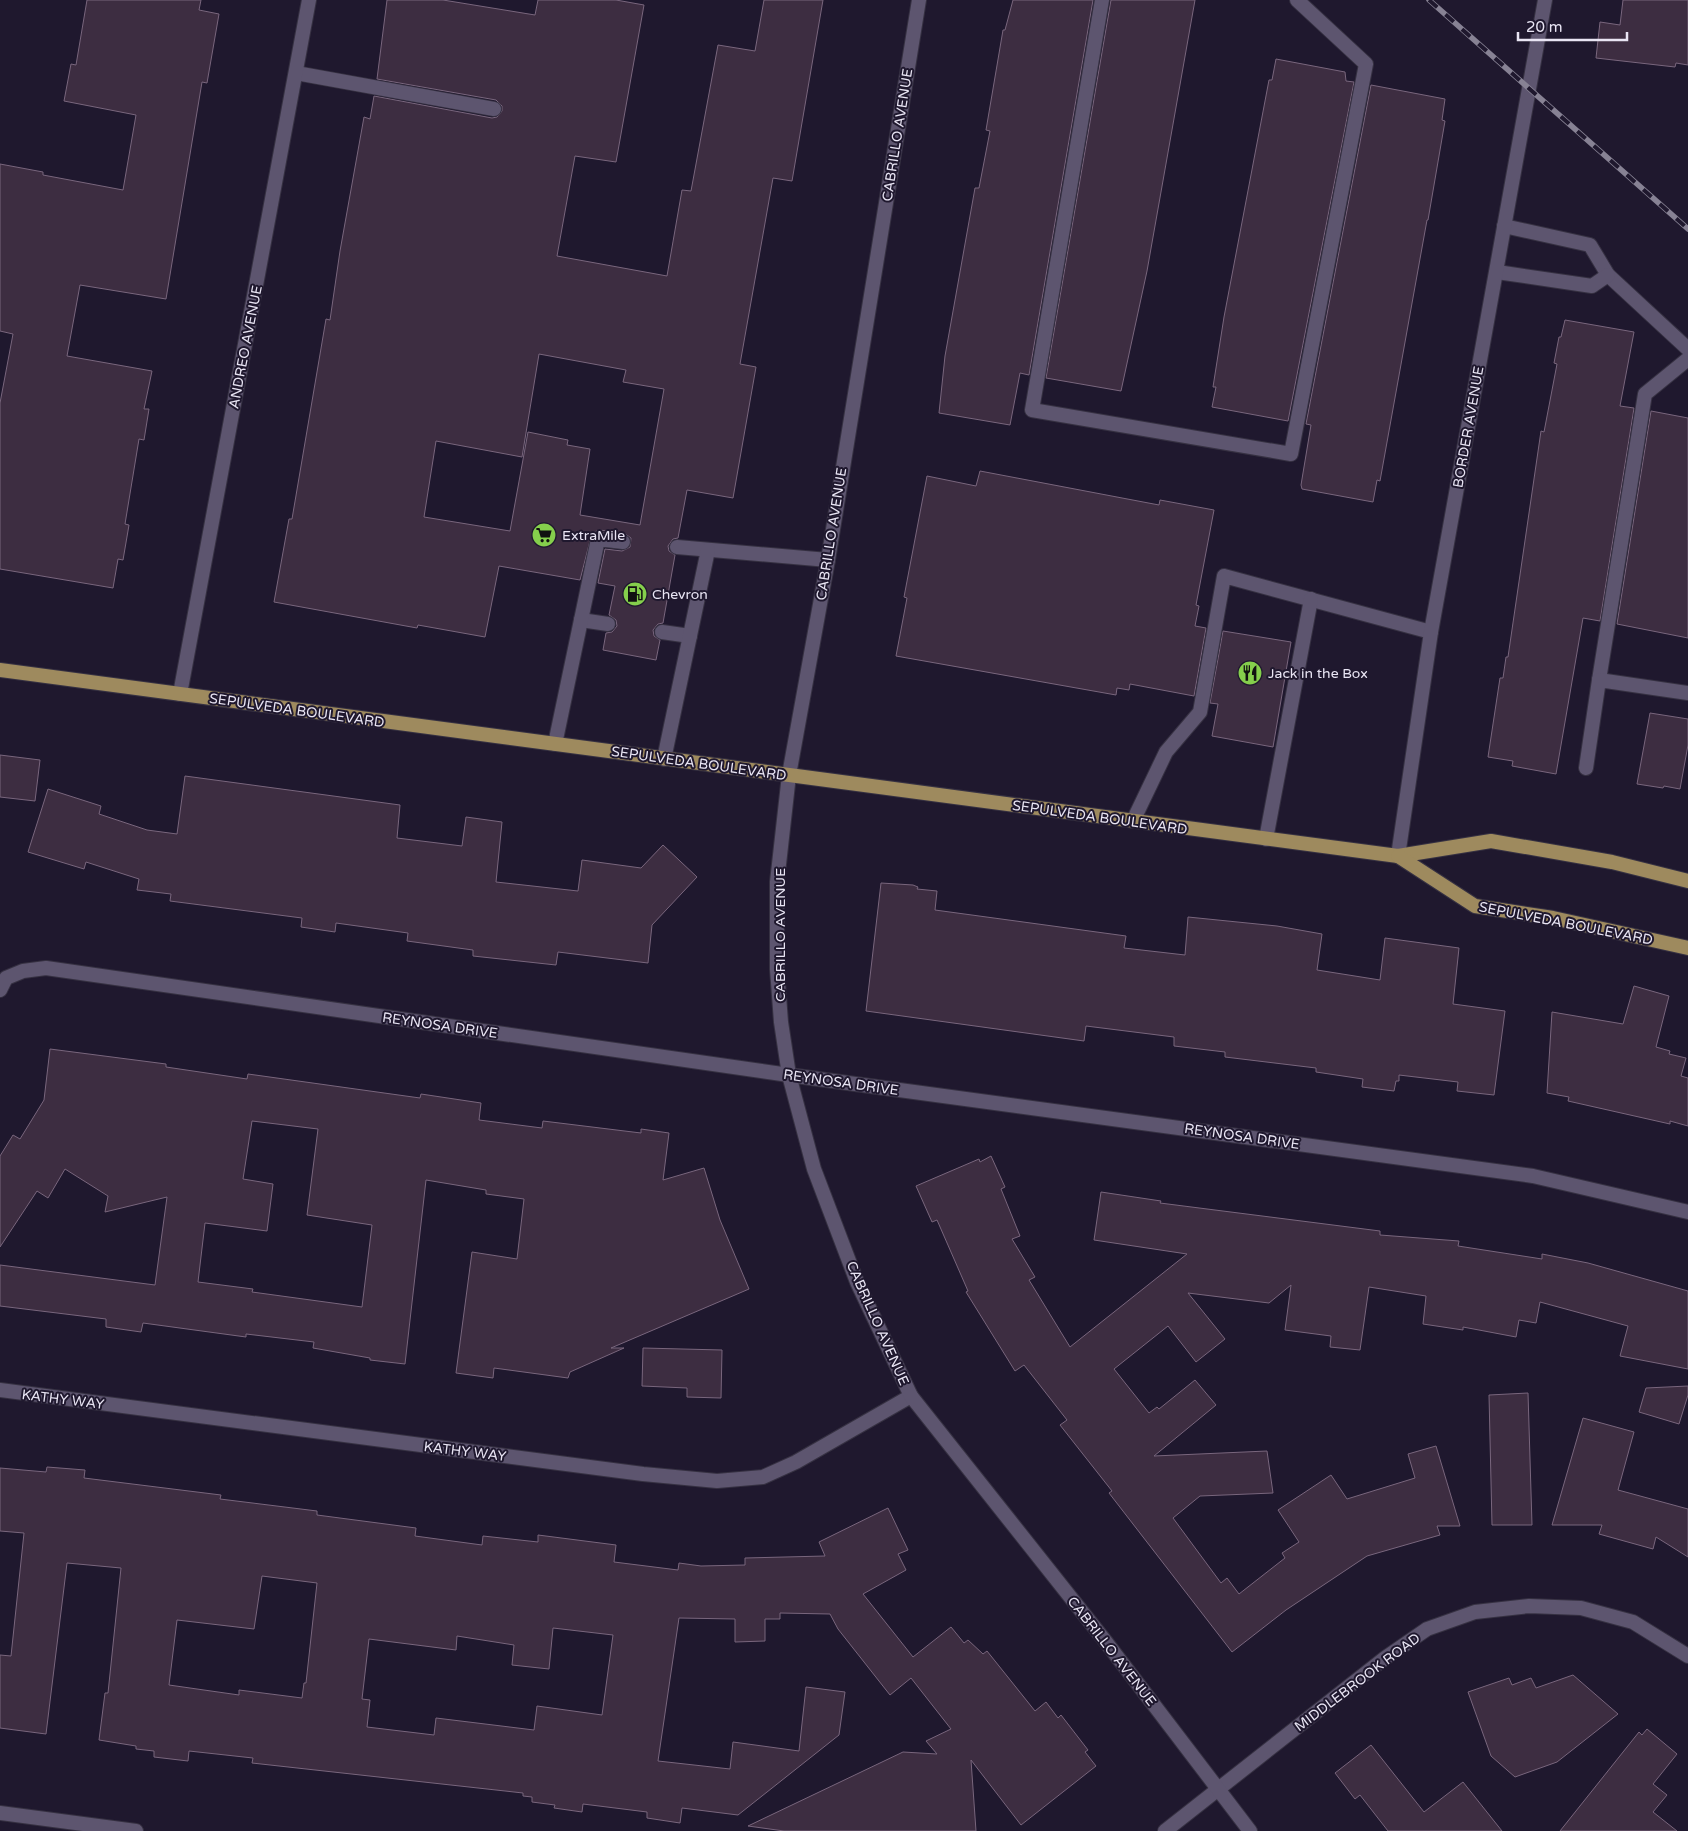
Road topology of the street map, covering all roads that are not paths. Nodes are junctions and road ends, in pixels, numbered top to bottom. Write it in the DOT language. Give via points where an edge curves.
graph roads {
  1 [pos="309,0"];
  2 [pos="919,0"];
  3 [pos="1102,0"];
  4 [pos="1297,0"];
  5 [pos="1545,0"];
  6 [pos="296,73"];
  7 [pos="494,109"];
  8 [pos="1504,226"];
  9 [pos="1497,272"];
  10 [pos="1608,275"];
  11 [pos="1688,349"];
  12 [pos="1688,359"];
  13 [pos="623,542"];
  14 [pos="677,547"];
  15 [pos="708,550"];
  16 [pos="828,560"];
  17 [pos="1311,599"];
  18 [pos="581,620"];
  19 [pos="608,624"];
  20 [pos="662,632"];
  21 [pos="1431,632"];
  22 [pos="690,636"];
  23 [pos="0,670"];
  24 [pos="1599,680"];
  25 [pos="1688,693"];
  26 [pos="180,694"];
  27 [pos="555,744"];
  28 [pos="664,759"];
  29 [pos="1586,768"];
  30 [pos="789,775"];
  31 [pos="1134,821"];
  32 [pos="1266,839"];
  33 [pos="1398,856"];
  34 [pos="1688,880"];
  35 [pos="1688,948"];
  36 [pos="0,990"];
  37 [pos="790,1074"];
  38 [pos="1688,1212"];
  39 [pos="0,1390"];
  40 [pos="911,1396"];
  41 [pos="1688,1656"];
  42 [pos="1218,1789"];
  43 [pos="0,1813"];
  44 [pos="136,1831"];
  45 [pos="1165,1831"];
  46 [pos="1250,1831"];
  1 -- 6 [label="street, ANDREO AVENUE"];
  2 -- 16 [label="street, CABRILLO AVENUE"];
  3 -- 4 [label="street" via="1032,410 1291,454 1366,64"];
  5 -- 8 [label="street, BORDER AVENUE"];
  6 -- 7 [label="street"];
  6 -- 26 [label="street, ANDREO AVENUE"];
  8 -- 9 [label="street, BORDER AVENUE"];
  8 -- 10 [label="street" via="1590,245"];
  9 -- 10 [label="street" via="1592,286"];
  9 -- 21 [label="street, BORDER AVENUE"];
  10 -- 11 [label="street"];
  12 -- 24 [label="street" via="1645,394"];
  13 -- 18 [label="street" via="598,539"];
  14 -- 15 [label="street"];
  15 -- 16 [label="street"];
  15 -- 22 [label="street"];
  16 -- 30 [label="street, CABRILLO AVENUE"];
  17 -- 21 [label="street"];
  17 -- 31 [label="street" via="1224,576 1200,712 1166,752"];
  17 -- 32 [label="street"];
  18 -- 19 [label="street"];
  18 -- 27 [label="street"];
  20 -- 22 [label="street"];
  21 -- 33 [label="street, BORDER AVENUE"];
  22 -- 28 [label="street"];
  23 -- 26 [label="main road, SEPULVEDA BOULEVARD"];
  24 -- 25 [label="street"];
  24 -- 29 [label="street"];
  26 -- 27 [label="main road, SEPULVEDA BOULEVARD"];
  27 -- 28 [label="main road, SEPULVEDA BOULEVARD"];
  28 -- 30 [label="main road, SEPULVEDA BOULEVARD"];
  30 -- 31 [label="main road, SEPULVEDA BOULEVARD"];
  30 -- 37 [label="street, CABRILLO AVENUE" via="777,882 777,969 781,1022"];
  31 -- 32 [label="main road, SEPULVEDA BOULEVARD"];
  32 -- 33 [label="main road, SEPULVEDA BOULEVARD"];
  33 -- 34 [label="main road, SEPULVEDA BOULEVARD" via="1490,841 1612,862"];
  33 -- 35 [label="main road, SEPULVEDA BOULEVARD" via="1475,906 1553,918"];
  36 -- 37 [label="street, REYNOSA DRIVE" via="6,978 23,971 46,968"];
  37 -- 38 [label="street, REYNOSA DRIVE" via="1533,1176"];
  37 -- 40 [label="street, CABRILLO AVENUE" via="817,1178 857,1282"];
  39 -- 40 [label="street, KATHY WAY" via="717,1481 762,1477 796,1462"];
  40 -- 42 [label="street, CABRILLO AVENUE"];
  41 -- 42 [label="street, MIDDLEBROOK ROAD" via="1633,1622 1581,1608 1530,1606 1474,1612 1427,1629 1384,1658"];
  42 -- 45 [label="street, MIDDLEBROOK ROAD"];
  42 -- 46 [label="street, CABRILLO AVENUE"];
  43 -- 44 [label="street"];
}
